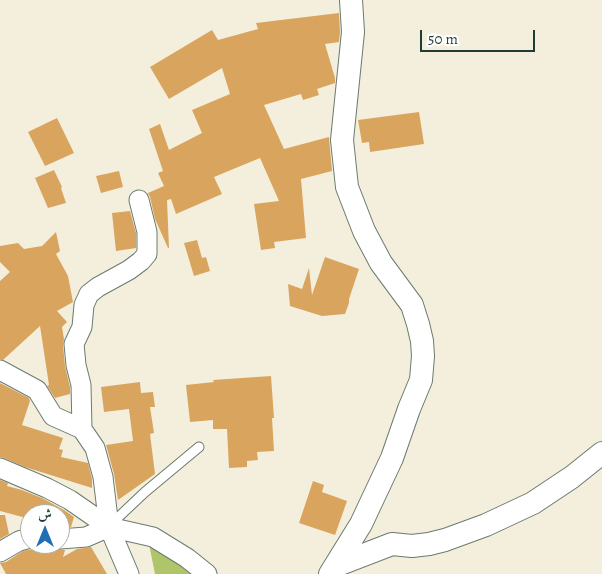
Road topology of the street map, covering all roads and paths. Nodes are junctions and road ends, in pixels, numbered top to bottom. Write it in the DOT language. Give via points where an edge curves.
graph roads {
  1 [pos="351,0"];
  2 [pos="138,200"];
  3 [pos="0,370"];
  4 [pos="82,429"];
  5 [pos="199,447"];
  6 [pos="602,453"];
  7 [pos="0,468"];
  8 [pos="109,527"];
  9 [pos="70,538"];
  10 [pos="20,541"];
  11 [pos="0,552"];
  12 [pos="333,570"];
  13 [pos="129,574"];
  14 [pos="207,574"];
  1 -- 12 [label="street" via="353,32 342,140 347,187 381,263 412,305 423,356 421,380 392,458 361,524"];
  2 -- 4 [label="street" via="147,232 147,254 129,270 89,294 84,305 82,327 74,344 81,385"];
  3 -- 4 [label="street" via="36,390 53,416"];
  4 -- 8 [label="street" via="95,448 103,477"];
  5 -- 8 [label="lane"];
  6 -- 12 [label="street" via="534,503 486,525 429,544 392,544"];
  7 -- 8 [label="street" via="70,500"];
  8 -- 9 [label="street" via="86,537"];
  8 -- 13 [label="street"];
  8 -- 14 [label="street" via="153,537"];
  10 -- 11 [label="street"];
}
